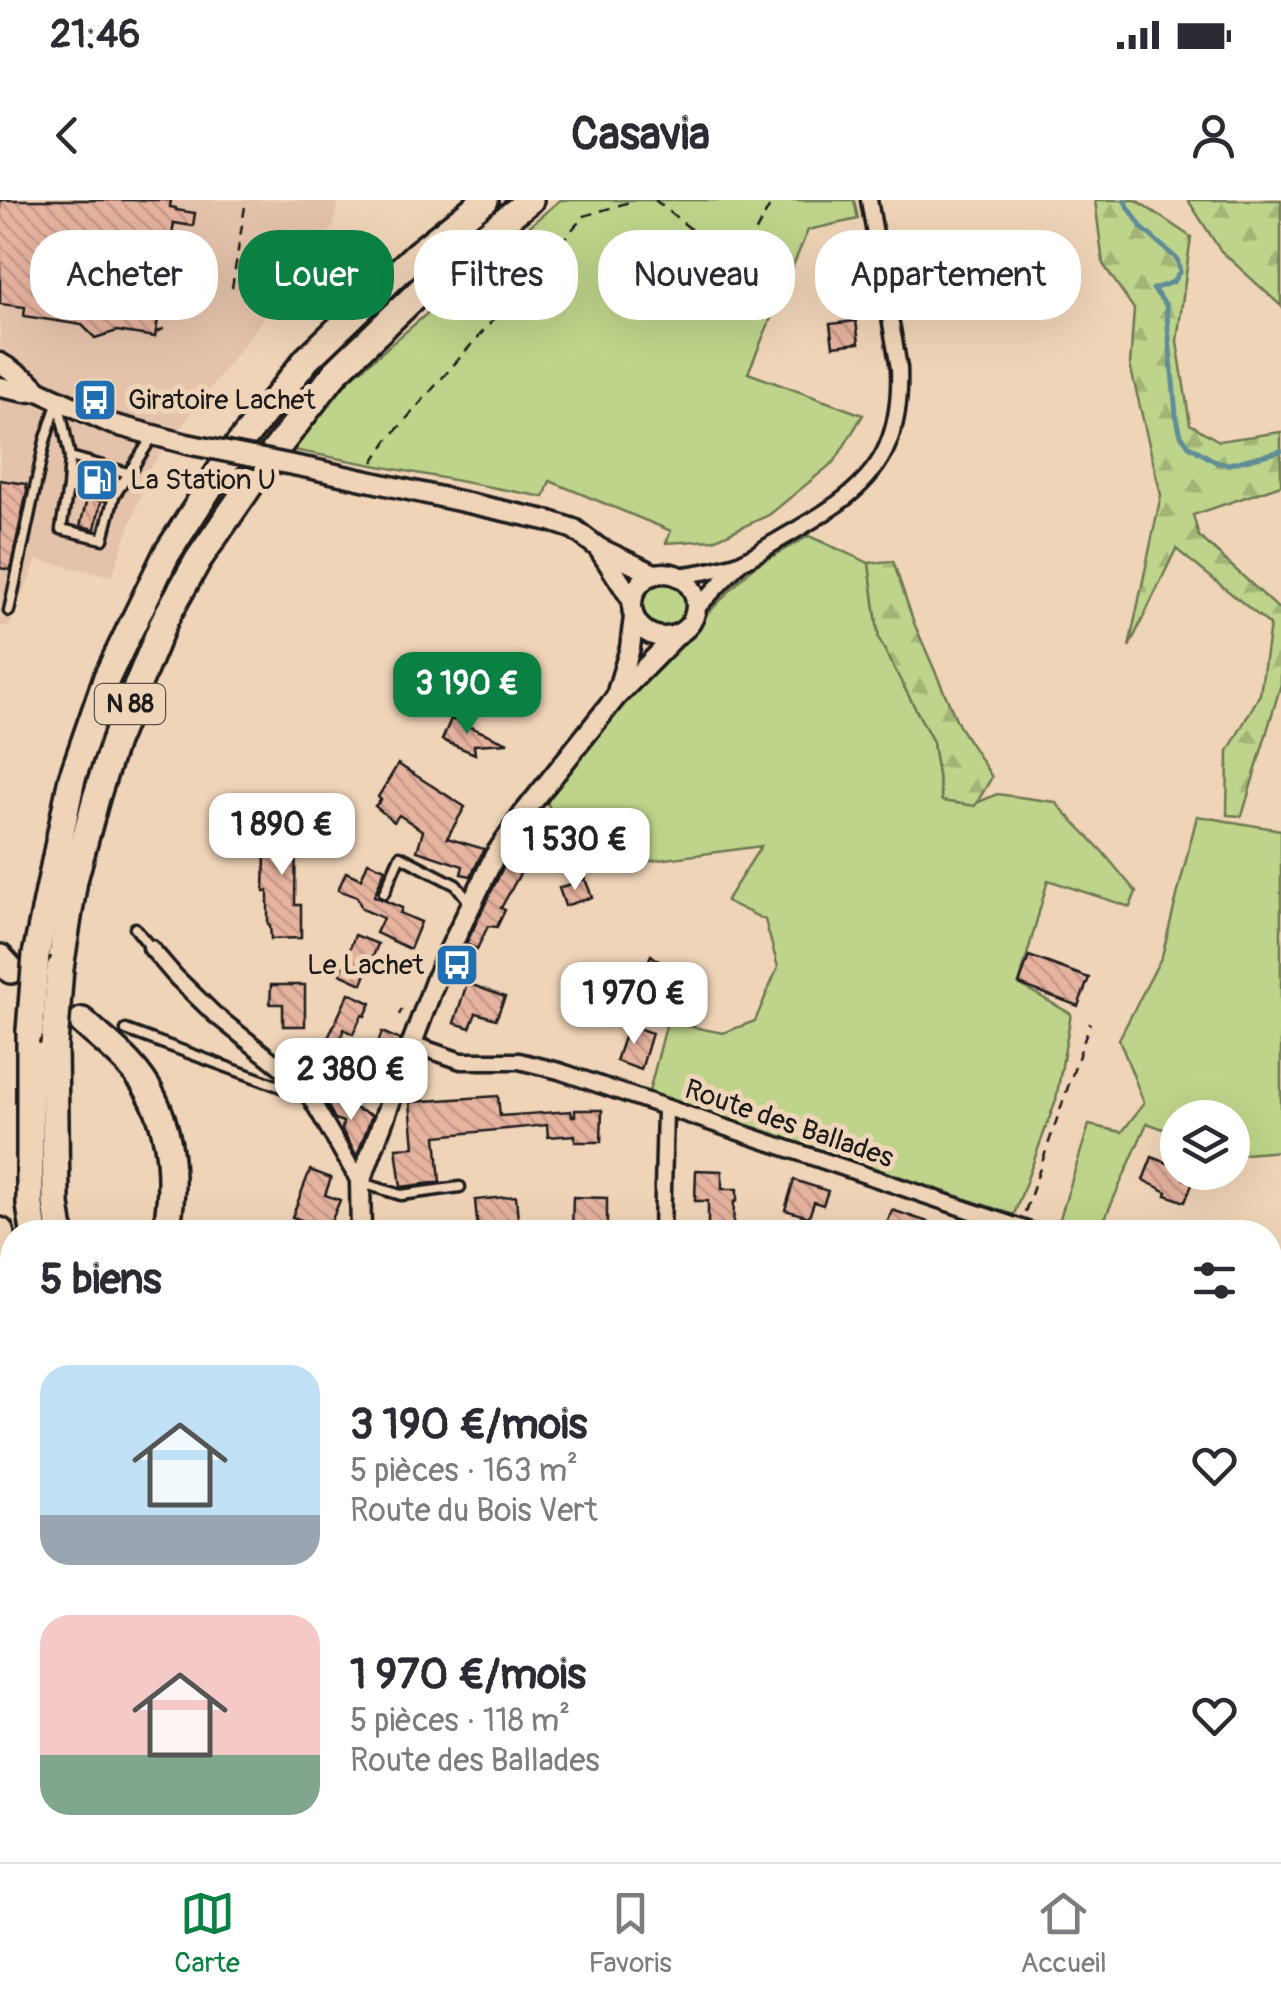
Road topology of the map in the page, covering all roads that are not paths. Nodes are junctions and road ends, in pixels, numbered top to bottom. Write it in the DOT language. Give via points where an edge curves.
graph roads {
  1 [pos="486,200"];
  2 [pos="530,200"];
  3 [pos="869,200"];
  4 [pos="0,364"];
  5 [pos="0,387"];
  6 [pos="38,391"];
  7 [pos="58,399"];
  8 [pos="153,436"];
  9 [pos="28,456"];
  10 [pos="70,457"];
  11 [pos="42,458"];
  12 [pos="69,472"];
  13 [pos="128,473"];
  14 [pos="122,484"];
  15 [pos="68,488"];
  16 [pos="114,496"];
  17 [pos="599,548"];
  18 [pos="742,561"];
  19 [pos="654,574"];
  20 [pos="678,576"];
  21 [pos="633,608"];
  22 [pos="696,609"];
  23 [pos="10,611"];
  24 [pos="678,634"];
  25 [pos="616,697"];
  26 [pos="384,893"];
  27 [pos="470,903"];
  28 [pos="134,928"];
  29 [pos="151,948"];
  30 [pos="82,1021"];
  31 [pos="126,1030"];
  32 [pos="412,1044"];
  33 [pos="303,1085"];
  34 [pos="666,1109"];
  35 [pos="360,1183"];
  36 [pos="460,1188"];
  37 [pos="32,1220"];
  38 [pos="58,1220"];
  39 [pos="168,1220"];
  40 [pos="361,1220"];
  41 [pos="662,1220"];
  42 [pos="996,1220"];
  1 -- 37 [label="highway, N 88, bridge" via="416,255 308,360 229,457 166,556 107,676 72,778 36,955"];
  2 -- 38 [label="highway, N 88, bridge" via="444,268 336,372 198,560 165,619 114,742 74,880 54,1046"];
  3 -- 18 [label="street" via="899,368 887,447 866,480"];
  4 -- 6 [label="street"];
  5 -- 6 [label="street"];
  6 -- 7 [label="street"];
  7 -- 8 [label="street"];
  7 -- 10 [label="lane"];
  7 -- 11 [label="lane"];
  8 -- 13 [label="lane"];
  8 -- 17 [label="street, bridge" via="550,521"];
  9 -- 11 [label="lane"];
  10 -- 12 [label="lane"];
  10 -- 13 [label="lane"];
  11 -- 23 [label="lane"];
  12 -- 14 [label="lane"];
  12 -- 15 [label="lane"];
  13 -- 14 [label="lane"];
  14 -- 16 [label="lane"];
  15 -- 16 [label="lane"];
  15 -- 16 [label="lane" via="61,530 104,539"];
  17 -- 19 [label="street"];
  17 -- 21 [label="street"];
  18 -- 20 [label="street"];
  18 -- 22 [label="street"];
  19 -- 20 [label="street"];
  19 -- 21 [label="street" via="640,584"];
  20 -- 22 [label="street" via="693,590"];
  21 -- 24 [label="street" via="639,626 657,637"];
  21 -- 25 [label="street"];
  22 -- 24 [label="street"];
  24 -- 25 [label="street"];
  25 -- 27 [label="street" via="514,828"];
  26 -- 27 [label="lane" via="400,856 456,886"];
  27 -- 32 [label="street"];
  28 -- 29 [label="lane"];
  29 -- 33 [label="street" via="214,1014"];
  30 -- 39 [label="highway" via="131,1066 158,1106 171,1153"];
  31 -- 33 [label="lane" via="284,1088"];
  32 -- 34 [label="street, Route des Ballades" via="461,1060 532,1064"];
  32 -- 35 [label="street"];
  33 -- 35 [label="street"];
  34 -- 41 [label="street"];
  34 -- 42 [label="street, Route des Ballades"];
  35 -- 36 [label="lane" via="402,1194"];
  35 -- 40 [label="street"];
}
